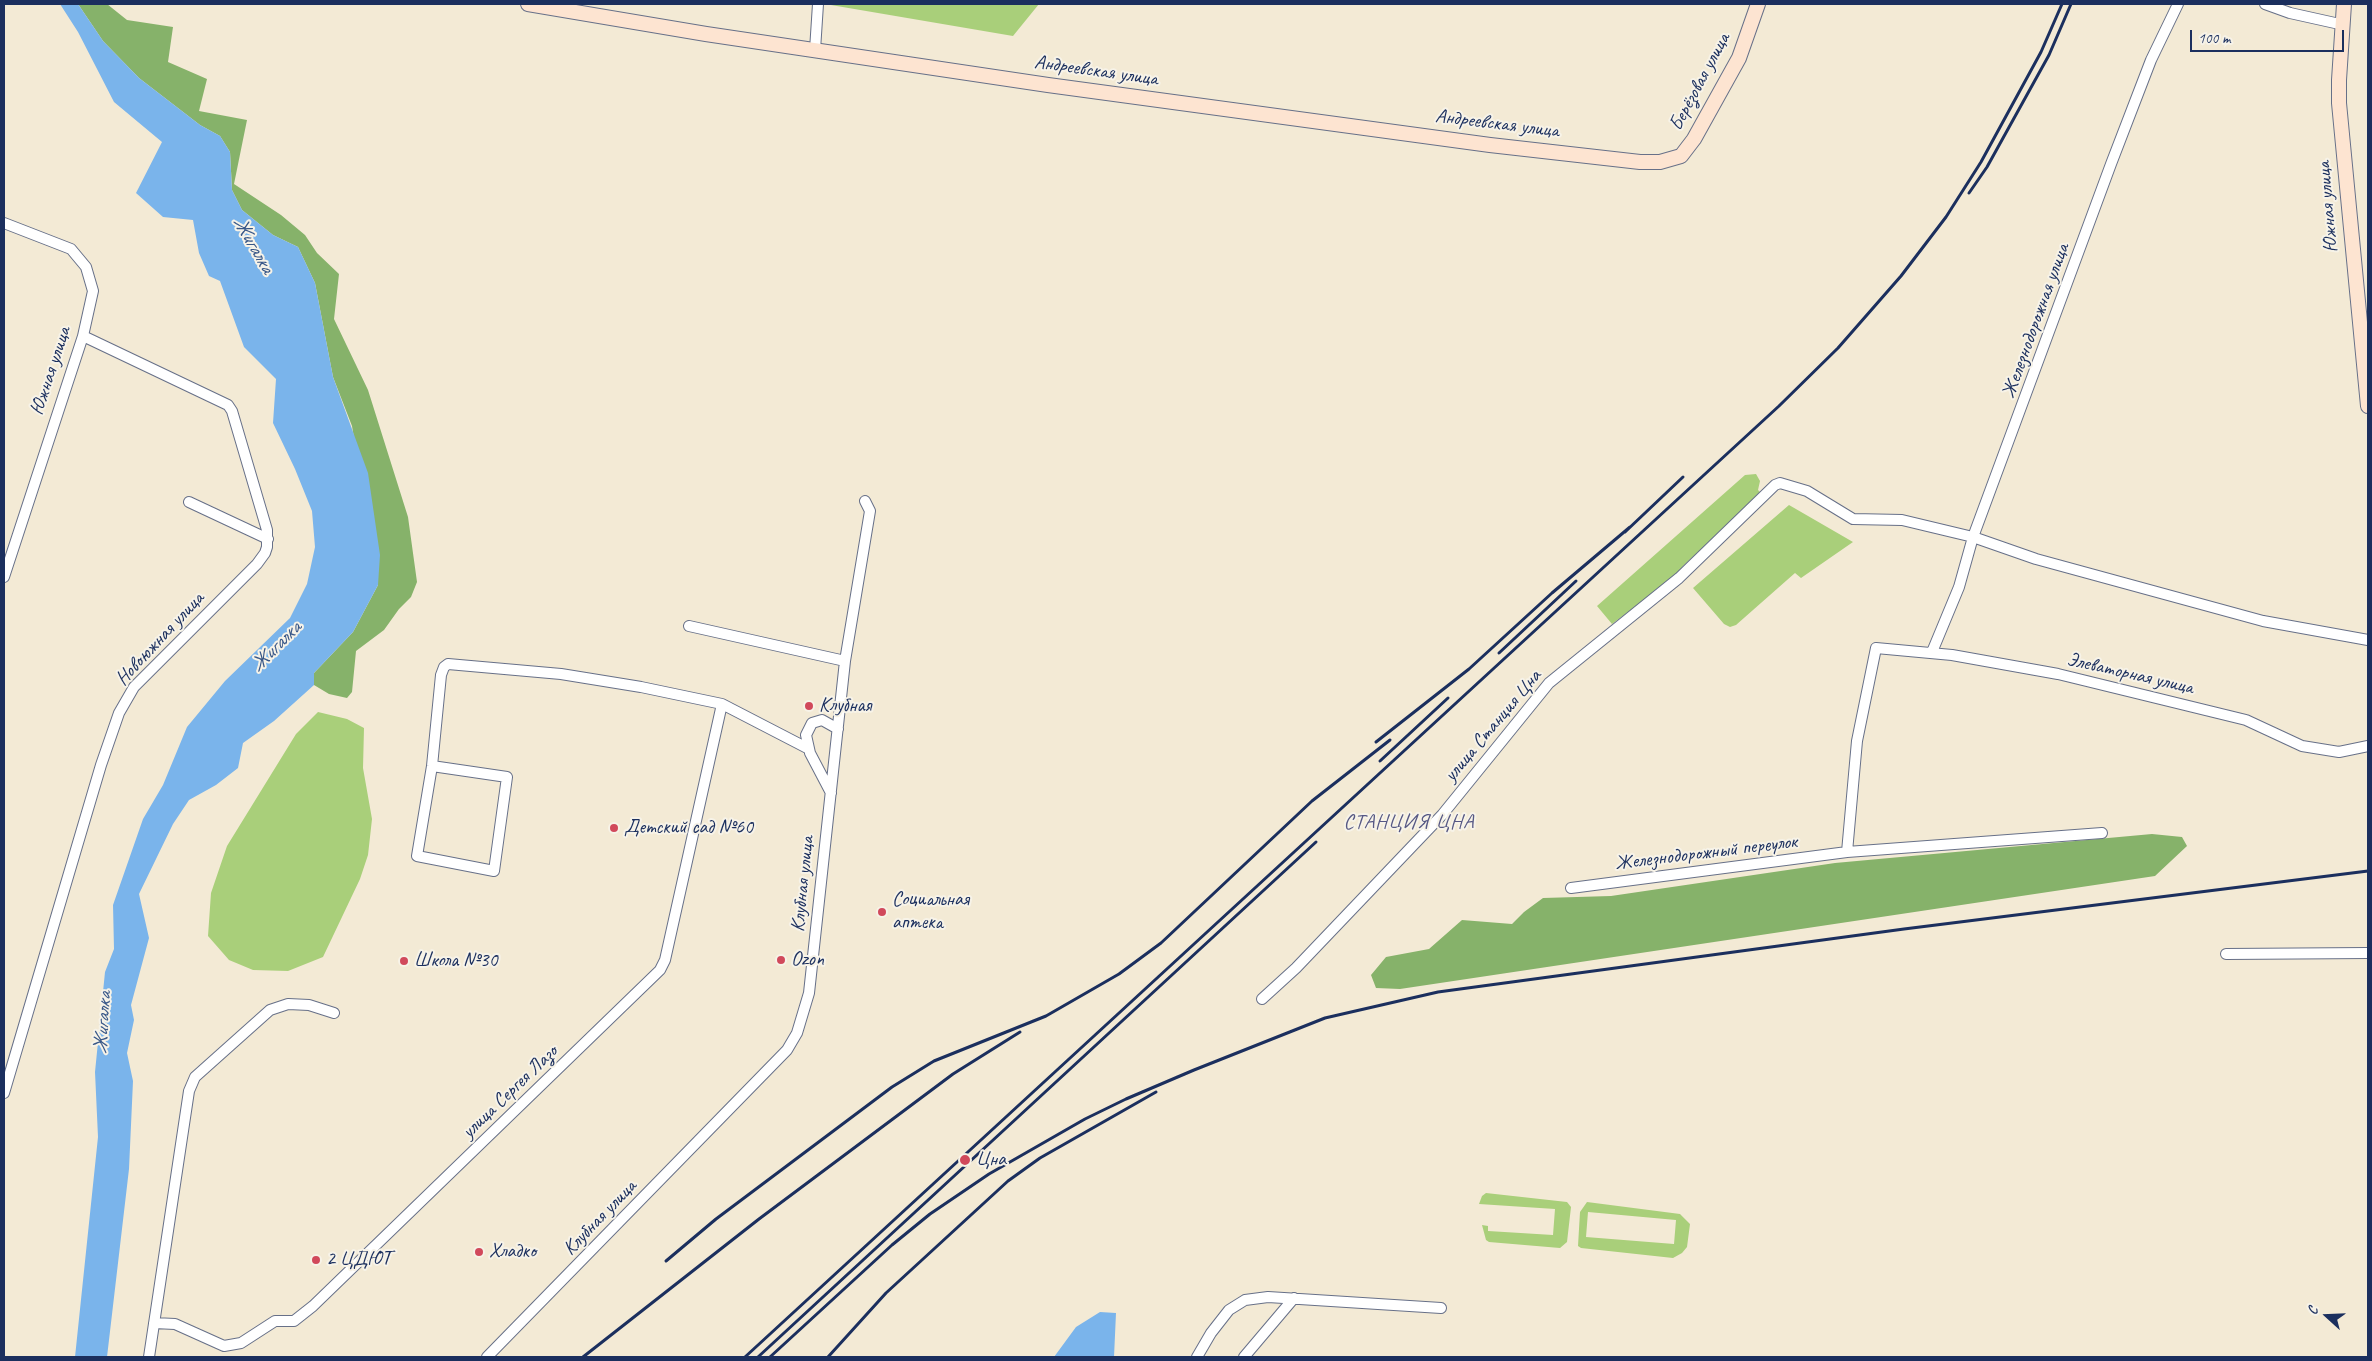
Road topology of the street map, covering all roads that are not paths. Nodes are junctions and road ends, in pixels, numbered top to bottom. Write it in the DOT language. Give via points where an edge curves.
graph roads {
  1 [pos="528,4"];
  2 [pos="818,4"];
  3 [pos="1758,4"];
  4 [pos="2178,4"];
  5 [pos="2265,4"];
  6 [pos="2344,4"];
  7 [pos="2344,25"];
  8 [pos="815,50"];
  9 [pos="1660,162"];
  10 [pos="4,223"];
  11 [pos="83,336"];
  12 [pos="2368,406"];
  13 [pos="865,501"];
  14 [pos="189,502"];
  15 [pos="1973,537"];
  16 [pos="268,539"];
  17 [pos="4,577"];
  18 [pos="689,626"];
  19 [pos="2368,640"];
  20 [pos="1932,652"];
  21 [pos="845,661"];
  22 [pos="722,704"];
  23 [pos="838,729"];
  24 [pos="2368,746"];
  25 [pos="809,749"];
  26 [pos="432,766"];
  27 [pos="830,793"];
  28 [pos="2102,833"];
  29 [pos="1847,852"];
  30 [pos="1570,888"];
  31 [pos="2368,953"];
  32 [pos="2226,954"];
  33 [pos="1262,999"];
  34 [pos="334,1013"];
  35 [pos="4,1094"];
  36 [pos="1294,1298"];
  37 [pos="1441,1308"];
  38 [pos="154,1323"];
  39 [pos="149,1357"];
  40 [pos="487,1357"];
  41 [pos="1197,1357"];
  42 [pos="1244,1357"];
  1 -- 8 [label="street, Андреевская улица"];
  2 -- 8 [label="street"];
  3 -- 9 [label="street, Берёзовая улица" via="1739,58 1694,139 1681,156"];
  4 -- 15 [label="street, Железнодорожная улица" via="2151,60"];
  5 -- 7 [label="street"];
  6 -- 7 [label="street, Южная улица"];
  7 -- 12 [label="street, Южная улица" via="2339,103"];
  8 -- 9 [label="street, Андреевская улица" via="1490,145"];
  10 -- 11 [label="street, Южная улица" via="71,249 80,258 89,274 93,291"];
  11 -- 16 [label="street" via="228,405 238,429"];
  11 -- 17 [label="street, Южная улица"];
  13 -- 21 [label="street, Клубная улица" via="870,511"];
  14 -- 16 [label="street"];
  15 -- 19 [label="street" via="2036,559 2263,622"];
  15 -- 20 [label="street, Железнодорожная улица" via="1959,587"];
  15 -- 33 [label="street, улица Станция Цна" via="1902,520 1853,519 1807,491 1784,483 1775,485 1678,578 1549,683 1442,815 1296,968"];
  16 -- 35 [label="street, Новоюжная улица" via="266,553 257,564 134,687 118,713"];
  18 -- 21 [label="street"];
  20 -- 24 [label="street, Элеваторная улица" via="2058,674 2246,720 2302,746 2339,752"];
  20 -- 29 [label="street, Элеваторная улица" via="1876,648 1857,741"];
  21 -- 23 [label="street, Клубная улица"];
  22 -- 25 [label="street"];
  22 -- 26 [label="street" via="560,674 448,664 442,675"];
  22 -- 38 [label="street, улица Сергея Лазо" via="665,960 660,970 294,1321 275,1321 241,1343 224,1346 175,1324"];
  23 -- 25 [label="street" via="822,720 812,723 806,735"];
  23 -- 27 [label="street, Клубная улица"];
  25 -- 27 [label="street"];
  26 -- 26 [label="street" via="417,856 494,871 507,777"];
  27 -- 40 [label="street, Клубная улица" via="809,993 798,1033 787,1050"];
  28 -- 29 [label="street, Железнодорожный переулок"];
  29 -- 30 [label="street, Железнодорожный переулок"];
  31 -- 32 [label="street"];
  34 -- 38 [label="street" via="309,1005 288,1004 270,1010 195,1076 189,1091"];
  36 -- 37 [label="street"];
  36 -- 41 [label="street" via="1245,1300 1229,1310"];
  36 -- 42 [label="street"];
  38 -- 39 [label="street"];
}
